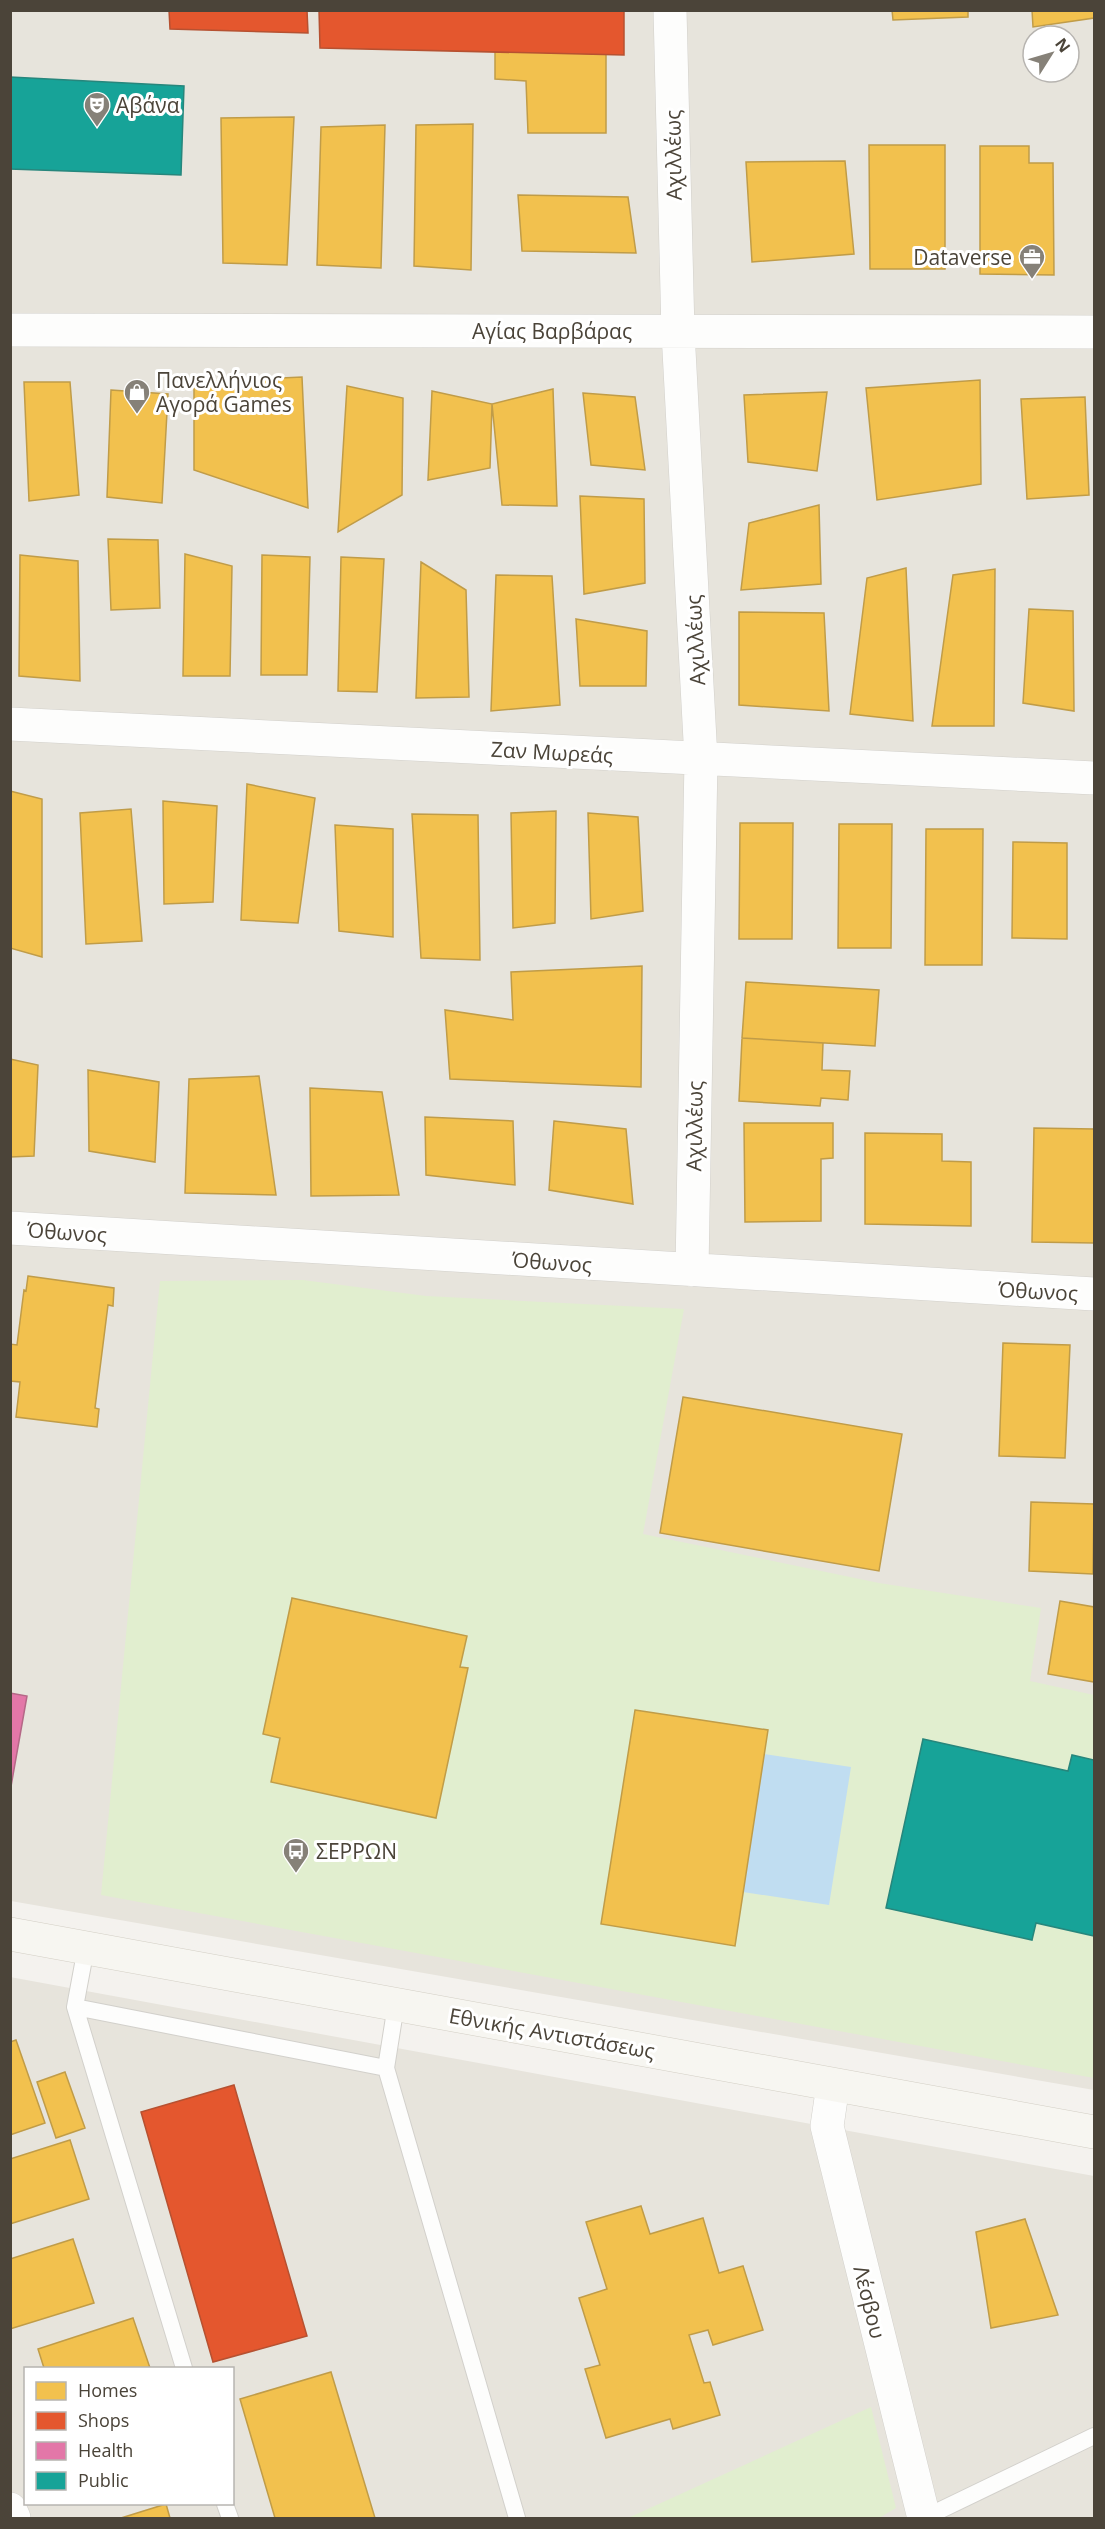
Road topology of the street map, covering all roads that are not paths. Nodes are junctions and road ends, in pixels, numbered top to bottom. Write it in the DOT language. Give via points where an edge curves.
graph roads {
  1 [pos="670,10"];
  2 [pos="10,330"];
  3 [pos="678,332"];
  4 [pos="1095,332"];
  5 [pos="10,724"];
  6 [pos="701,759"];
  7 [pos="1095,778"];
  8 [pos="10,1228"];
  9 [pos="692,1270"];
  10 [pos="1095,1294"];
  11 [pos="10,1934"];
  12 [pos="86,1948"];
  13 [pos="396,2005"];
  14 [pos="75,2007"];
  15 [pos="386,2068"];
  16 [pos="833,2085"];
  17 [pos="1095,2132"];
  18 [pos="184,2367"];
  19 [pos="1095,2436"];
  20 [pos="10,2509"];
  21 [pos="14,2518"];
  22 [pos="517,2518"];
  23 [pos="924,2518"];
  1 -- 3 [label="street, Αχιλλέως"];
  2 -- 3 [label="street, Αγίας Βαρβάρας"];
  3 -- 4 [label="street, Αγίας Βαρβάρας"];
  3 -- 6 [label="street, Αχιλλέως"];
  5 -- 6 [label="street, Ζαν Μωρεάς"];
  6 -- 7 [label="street, Ζαν Μωρεάς"];
  6 -- 9 [label="street, Αχιλλέως"];
  8 -- 9 [label="street, Όθωνος"];
  9 -- 10 [label="street, Όθωνος"];
  11 -- 12 [label="main road, Εθνικής Αντιστάσεως"];
  12 -- 13 [label="main road, Εθνικής Αντιστάσεως"];
  12 -- 14 [label="lane"];
  13 -- 15 [label="lane"];
  13 -- 16 [label="main road, Εθνικής Αντιστάσεως"];
  14 -- 15 [label="lane"];
  14 -- 18 [label="lane"];
  15 -- 22 [label="lane"];
  16 -- 17 [label="main road, Εθνικής Αντιστάσεως"];
  16 -- 23 [label="street, Λέσβου" via="827,2126"];
  19 -- 23 [label="lane"];
  20 -- 21 [label="street"];
}
